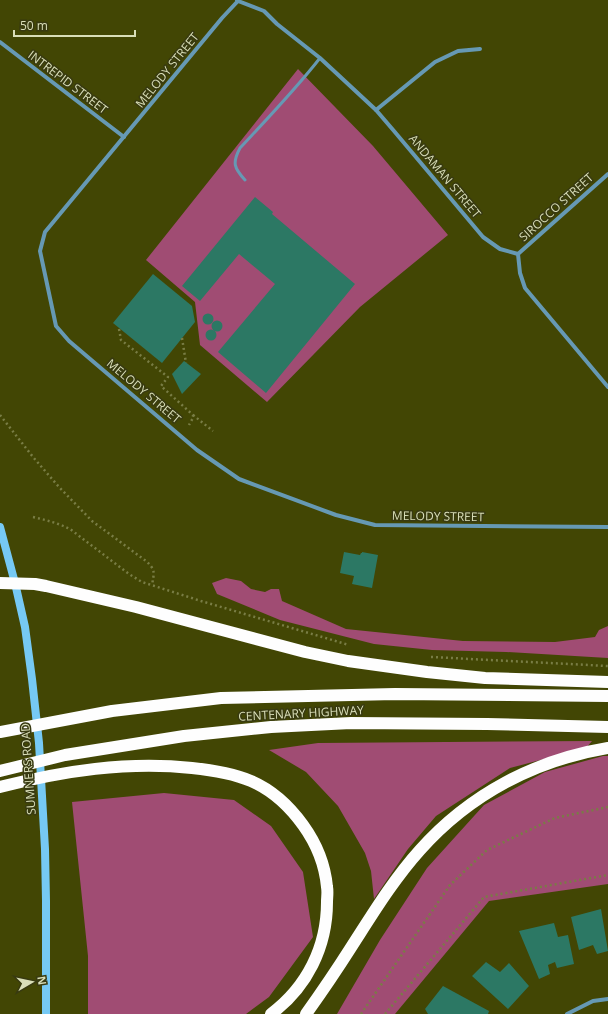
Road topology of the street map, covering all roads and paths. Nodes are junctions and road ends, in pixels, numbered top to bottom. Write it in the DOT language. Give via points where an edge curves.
graph roads {
  1 [pos="237,1"];
  2 [pos="0,42"];
  3 [pos="480,49"];
  4 [pos="320,58"];
  5 [pos="376,110"];
  6 [pos="124,137"];
  7 [pos="608,174"];
  8 [pos="245,180"];
  9 [pos="518,254"];
  10 [pos="119,330"];
  11 [pos="182,338"];
  12 [pos="186,363"];
  13 [pos="608,387"];
  14 [pos="0,414"];
  15 [pos="193,415"];
  16 [pos="189,425"];
  17 [pos="213,431"];
  18 [pos="33,517"];
  19 [pos="0,527"];
  20 [pos="608,527"];
  21 [pos="0,583"];
  22 [pos="15,583"];
  23 [pos="152,585"];
  24 [pos="352,646"];
  25 [pos="430,657"];
  26 [pos="608,666"];
  27 [pos="608,682"];
  28 [pos="608,696"];
  29 [pos="608,726"];
  30 [pos="0,732"];
  31 [pos="608,748"];
  32 [pos="0,770"];
  33 [pos="0,787"];
  34 [pos="608,807"];
  35 [pos="608,875"];
  36 [pos="608,999"];
  37 [pos="46,1014"];
  38 [pos="271,1014"];
  39 [pos="306,1014"];
  40 [pos="361,1014"];
  41 [pos="385,1014"];
  42 [pos="567,1014"];
  1 -- 4 [label="street, ANDAMAN STREET" via="264,12"];
  1 -- 6 [label="street, MELODY STREET"];
  2 -- 6 [label="street, INTREPID STREET"];
  3 -- 5 [label="street" via="458,50 435,62"];
  4 -- 5 [label="street, ANDAMAN STREET"];
  4 -- 8 [label="lane" via="240,148 235,161 238,172"];
  5 -- 9 [label="street, ANDAMAN STREET" via="482,237 500,248"];
  6 -- 20 [label="street, MELODY STREET" via="45,232 40,251 56,326 69,341 197,450 239,479 336,515 375,525"];
  7 -- 9 [label="street, SIROCCO STREET"];
  9 -- 13 [label="street" via="525,288"];
  10 -- 15 [label="path" via="122,340 168,377 161,386"];
  11 -- 12 [label="path"];
  14 -- 23 [label="path" via="48,475 92,521 152,566"];
  15 -- 16 [label="path"];
  15 -- 17 [label="path"];
  18 -- 23 [label="path" via="70,529 129,574"];
  19 -- 22 [label="main road, SUMNERS ROAD"];
  21 -- 22 [label="highway"];
  22 -- 27 [label="highway" via="46,586 305,652 348,660 485,678"];
  22 -- 37 [label="main road, SUMNERS ROAD" via="25,627 39,743 45,849"];
  23 -- 24 [label="path"];
  25 -- 26 [label="path"];
  28 -- 30 [label="highway, CENTENARY HIGHWAY" via="394,694 220,698 112,711"];
  29 -- 32 [label="highway, CENTENARY HIGHWAY" via="351,723 271,727 184,736 65,755"];
  31 -- 39 [label="highway" via="560,759 522,774 493,789 456,815 420,851 398,878"];
  33 -- 38 [label="highway" via="92,768 163,765 232,774 268,790 285,804 309,834 318,852 327,887 326,925 316,957 299,987"];
  34 -- 40 [label="path" via="555,818 487,850 450,885"];
  35 -- 41 [label="path" via="484,897"];
  36 -- 42 [label="street" via="593,1001"];
}
